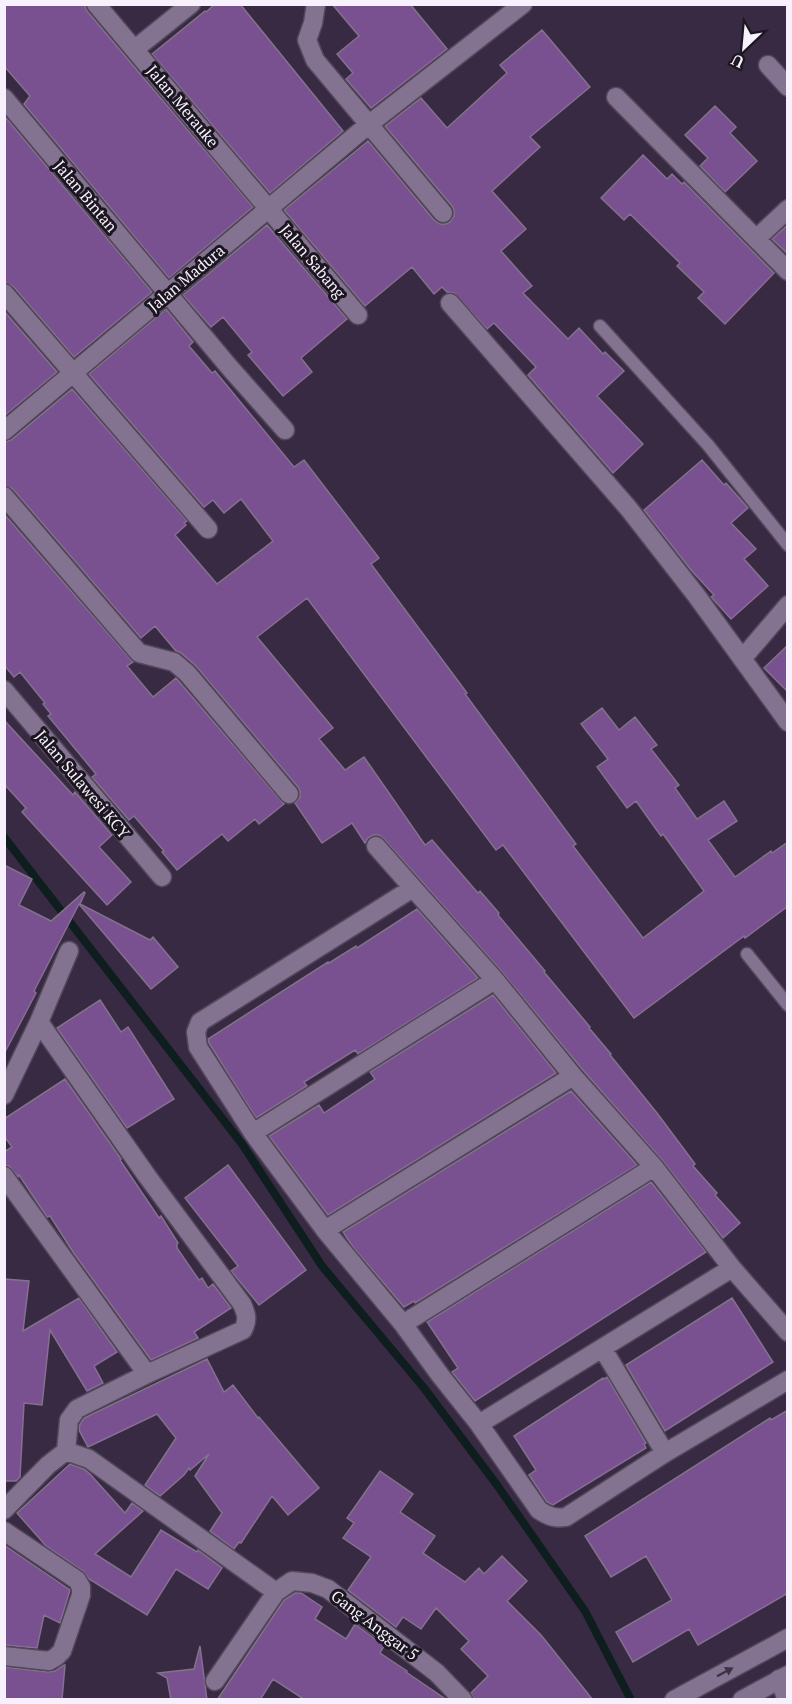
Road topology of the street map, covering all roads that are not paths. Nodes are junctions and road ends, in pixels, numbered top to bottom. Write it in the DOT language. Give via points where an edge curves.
graph roads {
  1 [pos="96,4"];
  2 [pos="191,4"];
  3 [pos="316,4"];
  4 [pos="523,4"];
  5 [pos="135,49"];
  6 [pos="768,65"];
  7 [pos="788,87"];
  8 [pos="616,97"];
  9 [pos="4,98"];
  10 [pos="368,125"];
  11 [pos="268,207"];
  12 [pos="788,209"];
  13 [pos="443,213"];
  14 [pos="756,239"];
  15 [pos="788,271"];
  16 [pos="4,293"];
  17 [pos="168,293"];
  18 [pos="450,303"];
  19 [pos="358,315"];
  20 [pos="600,326"];
  21 [pos="73,373"];
  22 [pos="285,430"];
  23 [pos="4,431"];
  24 [pos="4,496"];
  25 [pos="208,529"];
  26 [pos="788,545"];
  27 [pos="788,605"];
  28 [pos="742,659"];
  29 [pos="4,690"];
  30 [pos="788,723"];
  31 [pos="289,794"];
  32 [pos="376,846"];
  33 [pos="162,877"];
  34 [pos="413,888"];
  35 [pos="69,951"];
  36 [pos="747,954"];
  37 [pos="495,980"];
  38 [pos="788,1005"];
  39 [pos="39,1022"];
  40 [pos="573,1076"];
  41 [pos="4,1095"];
  42 [pos="253,1133"];
  43 [pos="654,1167"];
  44 [pos="4,1176"];
  45 [pos="325,1230"];
  46 [pos="732,1268"];
  47 [pos="403,1324"];
  48 [pos="788,1332"];
  49 [pos="603,1349"];
  50 [pos="147,1374"];
  51 [pos="788,1380"];
  52 [pos="479,1424"];
  53 [pos="66,1451"];
  54 [pos="665,1453"];
  55 [pos="4,1510"];
  56 [pos="4,1531"];
  57 [pos="276,1592"];
  58 [pos="788,1638"];
  59 [pos="4,1656"];
  60 [pos="783,1677"];
  61 [pos="215,1680"];
  62 [pos="463,1700"];
  63 [pos="674,1700"];
  64 [pos="742,1700"];
  65 [pos="788,1700"];
  1 -- 5 [label="street, Jalan Merauke"];
  2 -- 5 [label="street"];
  3 -- 10 [label="street" via="307,40 315,60"];
  4 -- 10 [label="street, Jalan Madura"];
  5 -- 11 [label="street, Jalan Merauke"];
  6 -- 7 [label="street"];
  8 -- 14 [label="street"];
  9 -- 17 [label="street, Jalan Bintan"];
  10 -- 11 [label="street, Jalan Madura"];
  10 -- 13 [label="street"];
  11 -- 17 [label="street, Jalan Madura"];
  11 -- 19 [label="street, Jalan Sabang"];
  12 -- 14 [label="street"];
  14 -- 15 [label="street"];
  16 -- 21 [label="street"];
  17 -- 21 [label="street, Jalan Madura"];
  17 -- 22 [label="street, Jalan Bintan"];
  18 -- 28 [label="street" via="629,509"];
  20 -- 26 [label="lane" via="708,445"];
  21 -- 23 [label="street, Jalan Madura"];
  21 -- 25 [label="street"];
  24 -- 31 [label="street" via="139,653 174,662 187,674"];
  27 -- 28 [label="street"];
  28 -- 30 [label="street"];
  29 -- 33 [label="street, Jalan Sulawesi KCY"];
  32 -- 34 [label="street"];
  34 -- 37 [label="street"];
  34 -- 42 [label="street" via="200,1022 196,1032 198,1047"];
  35 -- 39 [label="street"];
  36 -- 38 [label="lane"];
  37 -- 40 [label="street"];
  37 -- 42 [label="street"];
  39 -- 41 [label="street"];
  39 -- 50 [label="street" via="247,1314 243,1330"];
  40 -- 43 [label="street"];
  40 -- 45 [label="street"];
  42 -- 45 [label="street"];
  43 -- 46 [label="street"];
  43 -- 47 [label="street"];
  44 -- 50 [label="street"];
  45 -- 47 [label="street"];
  46 -- 48 [label="street"];
  46 -- 49 [label="street"];
  47 -- 52 [label="street"];
  49 -- 52 [label="street"];
  49 -- 54 [label="street"];
  50 -- 53 [label="street" via="77,1409 69,1420"];
  51 -- 54 [label="street"];
  52 -- 54 [label="street" via="539,1510 557,1519"];
  53 -- 55 [label="street"];
  53 -- 57 [label="street" via="89,1459"];
  56 -- 59 [label="street" via="77,1580 81,1595 62,1651 56,1657 49,1661"];
  57 -- 61 [label="street"];
  57 -- 62 [label="street, Gang Anggar 5" via="292,1581 328,1589 437,1673"];
  63 -- 58 [label="street, one-way"];
  60 -- 64 [label="street"];
  60 -- 65 [label="street"];
}
